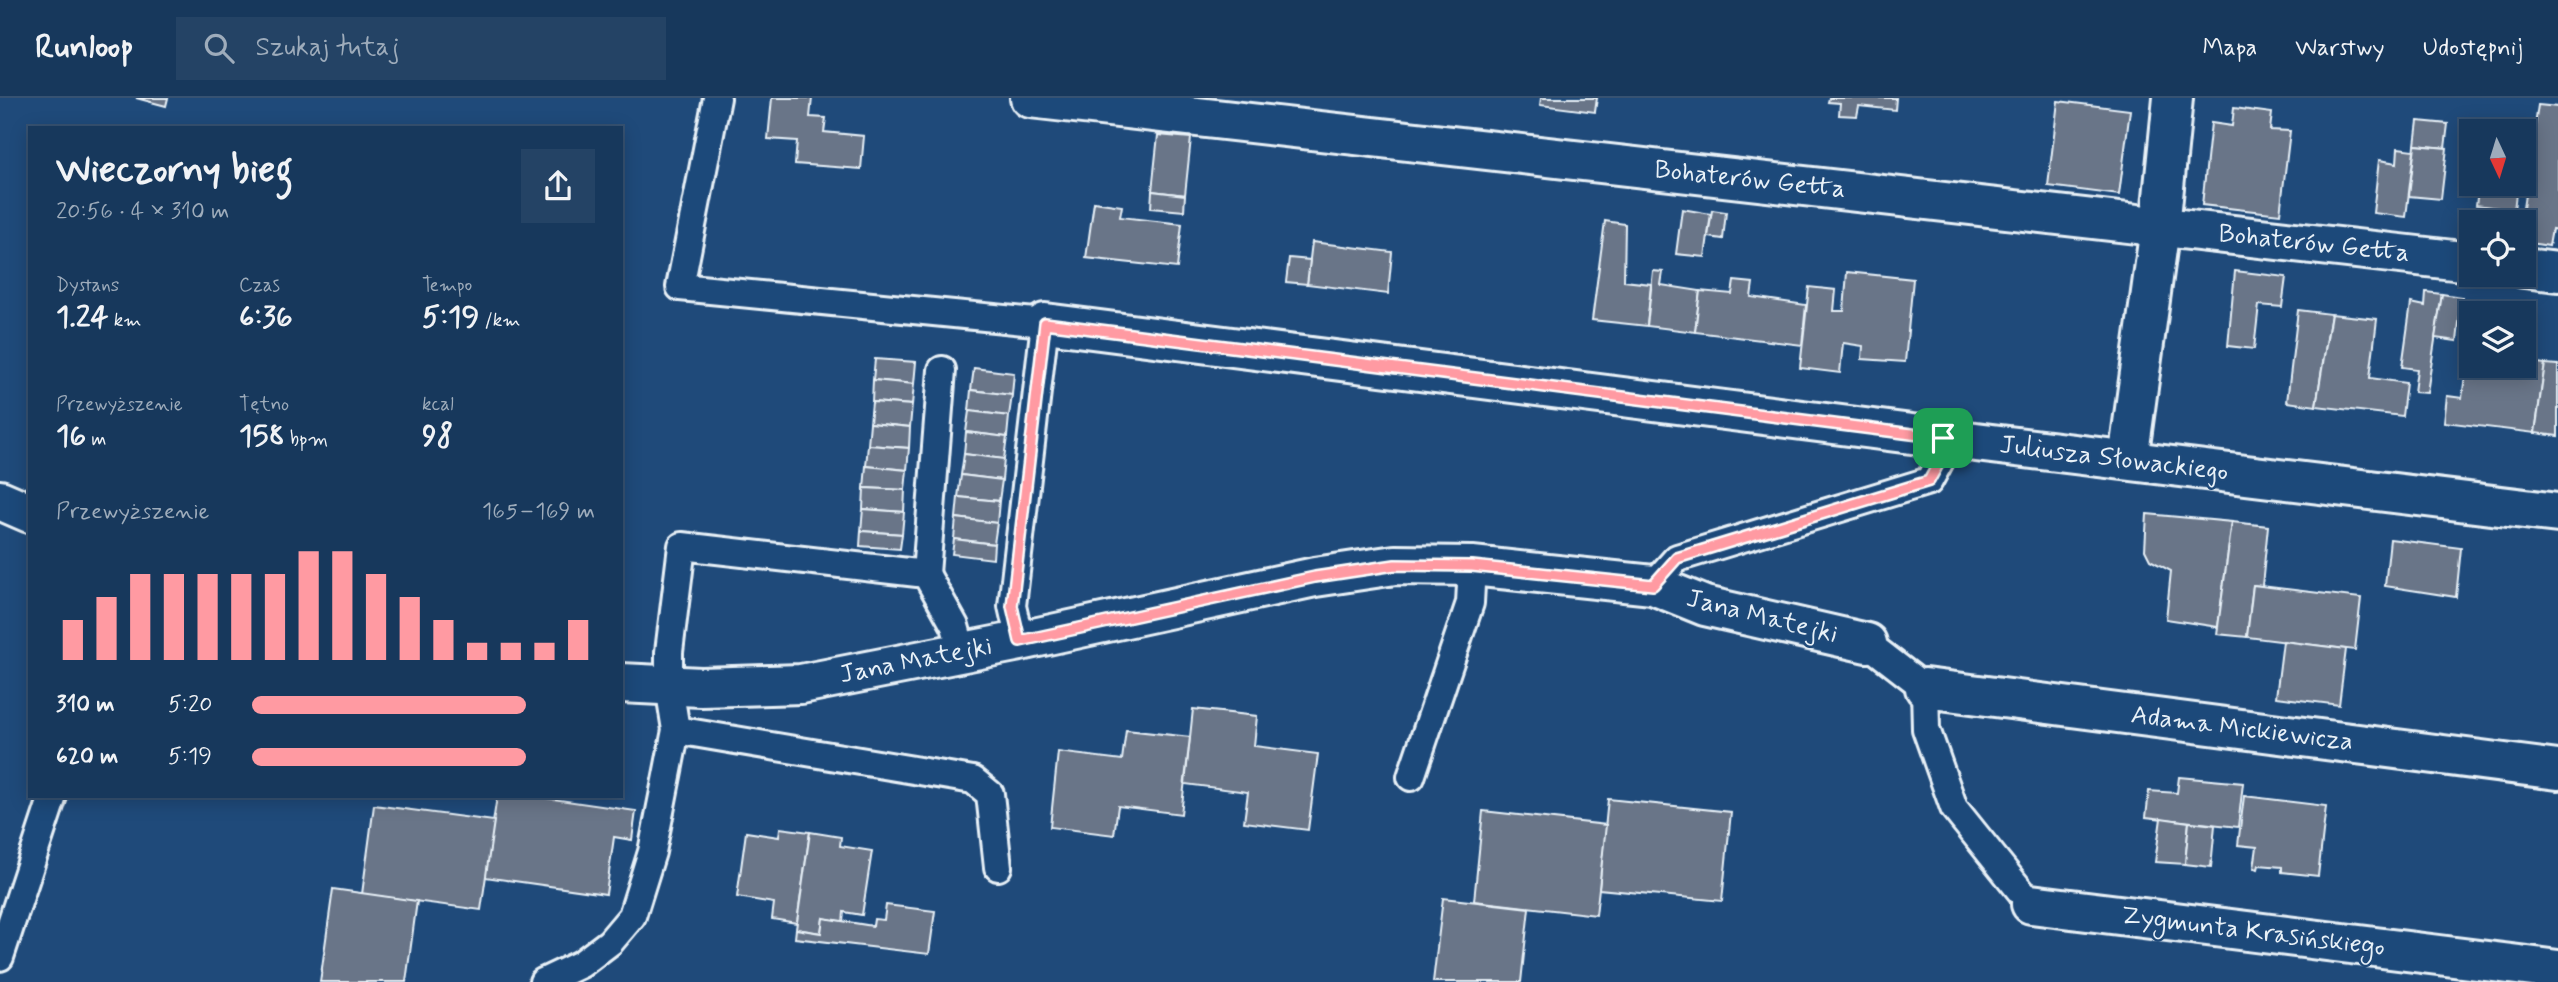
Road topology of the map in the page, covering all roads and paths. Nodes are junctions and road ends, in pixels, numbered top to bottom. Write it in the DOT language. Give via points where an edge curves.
graph roads {
  1 [pos="716,98"];
  2 [pos="2173,98"];
  3 [pos="1042,99"];
  4 [pos="2160,227"];
  5 [pos="2459,261"];
  6 [pos="2536,269"];
  7 [pos="2558,272"];
  8 [pos="1045,323"];
  9 [pos="942,370"];
  10 [pos="1943,438"];
  11 [pos="2128,460"];
  12 [pos="0,500"];
  13 [pos="28,512"];
  14 [pos="2558,513"];
  15 [pos="1472,566"];
  16 [pos="926,574"];
  17 [pos="1653,585"];
  18 [pos="1020,641"];
  19 [pos="1867,643"];
  20 [pos="962,651"];
  21 [pos="623,683"];
  22 [pos="669,686"];
  23 [pos="1925,688"];
  24 [pos="676,730"];
  25 [pos="2558,770"];
  26 [pos="1411,777"];
  27 [pos="52,798"];
  28 [pos="998,867"];
  29 [pos="2031,904"];
  30 [pos="0,957"];
  31 [pos="2558,970"];
  32 [pos="544,982"];
  1 -- 8 [label="lane" via="680,287"];
  2 -- 4 [label="street"];
  3 -- 4 [label="street, Bohaterów Getta"];
  4 -- 5 [label="street, Bohaterów Getta"];
  4 -- 11 [label="street"];
  6 -- 7 [label="street"];
  8 -- 10 [label="street, Juliusza Słowackiego"];
  8 -- 18 [label="lane" via="1012,606"];
  9 -- 16 [label="lane"];
  10 -- 11 [label="street, Juliusza Słowackiego"];
  10 -- 17 [label="lane" via="1941,459 1929,481 1677,558"];
  11 -- 14 [label="street, Juliusza Słowackiego"];
  12 -- 13 [label="street"];
  15 -- 17 [label="street, Jana Matejki"];
  15 -- 18 [label="street, Jana Matejki" via="1395,565 1315,577"];
  15 -- 26 [label="lane" via="1470,603"];
  16 -- 20 [label="lane" via="955,626"];
  16 -- 22 [label="lane" via="682,546"];
  17 -- 19 [label="street, Jana Matejki" via="1705,606"];
  18 -- 20 [label="street, Jana Matejki"];
  19 -- 23 [label="lane"];
  20 -- 22 [label="street, Jana Matejki" via="801,684"];
  21 -- 22 [label="street, Jana Matejki"];
  22 -- 24 [label="lane"];
  23 -- 25 [label="street, Adama Mickiewicza"];
  23 -- 29 [label="lane" via="1926,729 1954,807"];
  24 -- 28 [label="lane" via="973,780 990,794"];
  24 -- 32 [label="lane" via="652,852 632,916 610,942 581,964"];
  27 -- 30 [label="lane"];
  29 -- 31 [label="street, Zygmunta Krasińskiego"];
}
